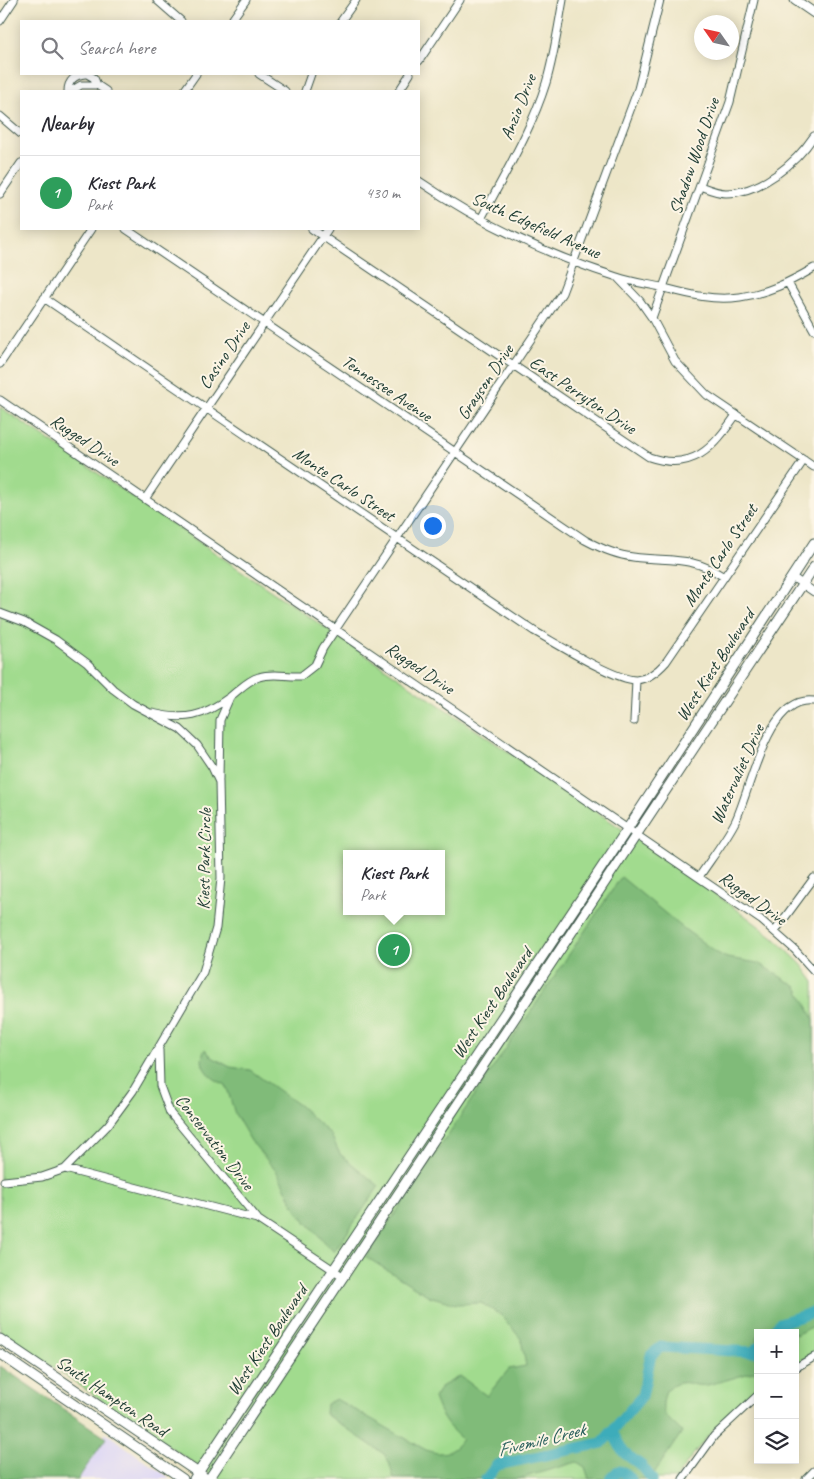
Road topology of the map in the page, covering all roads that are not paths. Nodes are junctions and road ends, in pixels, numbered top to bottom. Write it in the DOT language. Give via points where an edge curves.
graph roads {
  1 [pos="14,0"];
  2 [pos="157,0"];
  3 [pos="246,0"];
  4 [pos="356,0"];
  5 [pos="460,0"];
  6 [pos="563,0"];
  7 [pos="660,0"];
  8 [pos="754,0"];
  9 [pos="795,0"];
  10 [pos="814,13"];
  11 [pos="181,20"];
  12 [pos="232,20"];
  13 [pos="343,20"];
  14 [pos="0,21"];
  15 [pos="420,60"];
  16 [pos="79,75"];
  17 [pos="88,75"];
  18 [pos="195,75"];
  19 [pos="261,75"];
  20 [pos="311,75"];
  21 [pos="409,75"];
  22 [pos="97,85"];
  23 [pos="70,90"];
  24 [pos="72,90"];
  25 [pos="104,90"];
  26 [pos="185,90"];
  27 [pos="283,90"];
  28 [pos="305,90"];
  29 [pos="400,90"];
  30 [pos="0,116"];
  31 [pos="20,133"];
  32 [pos="814,136"];
  33 [pos="20,164"];
  34 [pos="420,183"];
  35 [pos="700,186"];
  36 [pos="0,194"];
  37 [pos="480,219"];
  38 [pos="90,230"];
  39 [pos="127,230"];
  40 [pos="314,230"];
  41 [pos="327,230"];
  42 [pos="323,236"];
  43 [pos="575,260"];
  44 [pos="814,268"];
  45 [pos="618,278"];
  46 [pos="788,283"];
  47 [pos="662,288"];
  48 [pos="44,298"];
  49 [pos="652,318"];
  50 [pos="264,322"];
  51 [pos="814,330"];
  52 [pos="0,364"];
  53 [pos="514,367"];
  54 [pos="0,400"];
  55 [pos="206,408"];
  56 [pos="736,415"];
  57 [pos="456,452"];
  58 [pos="804,460"];
  59 [pos="814,467"];
  60 [pos="145,499"];
  61 [pos="397,538"];
  62 [pos="814,543"];
  63 [pos="814,567"];
  64 [pos="724,576"];
  65 [pos="792,577"];
  66 [pos="803,584"];
  67 [pos="814,592"];
  68 [pos="0,613"];
  69 [pos="336,629"];
  70 [pos="636,680"];
  71 [pos="230,696"];
  72 [pos="814,701"];
  73 [pos="711,702"];
  74 [pos="721,708"];
  75 [pos="152,713"];
  76 [pos="634,720"];
  77 [pos="219,782"];
  78 [pos="628,828"];
  79 [pos="637,834"];
  80 [pos="698,877"];
  81 [pos="814,878"];
  82 [pos="774,931"];
  83 [pos="814,971"];
  84 [pos="159,1049"];
  85 [pos="65,1169"];
  86 [pos="4,1181"];
  87 [pos="257,1219"];
  88 [pos="333,1270"];
  89 [pos="344,1277"];
  90 [pos="0,1339"];
  91 [pos="0,1354"];
  92 [pos="814,1357"];
  93 [pos="799,1366"];
  94 [pos="754,1399"];
  95 [pos="814,1471"];
  96 [pos="196,1476"];
  97 [pos="183,1479"];
  98 [pos="208,1479"];
  99 [pos="683,1479"];
  100 [pos="806,1479"];
  1 -- 14 [label="street"];
  2 -- 11 [label="street"];
  3 -- 12 [label="street"];
  4 -- 13 [label="street"];
  5 -- 15 [label="street"];
  6 -- 37 [label="street, Anzio Drive" via="556,43 542,92 520,144"];
  7 -- 43 [label="street, Grayson Drive" via="638,90"];
  8 -- 35 [label="street, Shadow Wood Drive" via="730,102"];
  9 -- 10 [label="main road"];
  16 -- 23 [label="street" via="70,81"];
  17 -- 22 [label="street"];
  18 -- 26 [label="street"];
  19 -- 27 [label="street"];
  20 -- 28 [label="street"];
  21 -- 29 [label="street"];
  22 -- 24 [label="street" via="82,85"];
  22 -- 25 [label="street"];
  30 -- 31 [label="street"];
  32 -- 35 [label="street" via="794,159 754,187 724,193"];
  33 -- 36 [label="street"];
  34 -- 37 [label="street, South Edgefield Avenue"];
  35 -- 47 [label="street, Shadow Wood Drive"];
  37 -- 43 [label="street, South Edgefield Avenue"];
  38 -- 48 [label="street"];
  39 -- 50 [label="street, Tennessee Avenue"];
  40 -- 42 [label="street, East Perryton Drive"];
  41 -- 42 [label="street, Casino Drive"];
  42 -- 50 [label="street, Casino Drive"];
  42 -- 53 [label="street, East Perryton Drive"];
  43 -- 45 [label="street, South Edgefield Avenue"];
  43 -- 53 [label="street, Grayson Drive" via="562,293"];
  44 -- 46 [label="street, South Edgefield Avenue"];
  45 -- 47 [label="street, South Edgefield Avenue"];
  45 -- 49 [label="street, South Edgefield Avenue"];
  46 -- 47 [label="street, South Edgefield Avenue" via="763,293 713,298 689,296"];
  46 -- 51 [label="street"];
  47 -- 49 [label="street, Shadow Wood Drive"];
  48 -- 52 [label="street"];
  48 -- 55 [label="street, Monte Carlo Street"];
  49 -- 56 [label="street, South Edgefield Avenue" via="666,348 684,373 707,395"];
  50 -- 55 [label="street, Casino Drive"];
  50 -- 57 [label="street, Tennessee Avenue"];
  53 -- 56 [label="street, East Perryton Drive" via="639,452 662,462 692,459 707,450"];
  53 -- 57 [label="street, Grayson Drive"];
  54 -- 60 [label="street, Rugged Drive"];
  55 -- 60 [label="street, Casino Drive"];
  55 -- 61 [label="street, Monte Carlo Street"];
  56 -- 58 [label="street, South Edgefield Avenue"];
  57 -- 61 [label="street, Grayson Drive"];
  57 -- 64 [label="street, Tennessee Avenue" via="602,549 632,557 696,563"];
  58 -- 59 [label="street, South Edgefield Avenue"];
  58 -- 64 [label="street, Monte Carlo Street"];
  60 -- 69 [label="street, Rugged Drive"];
  61 -- 69 [label="street, Grayson Drive"];
  61 -- 70 [label="street, Monte Carlo Street" via="534,631 617,674"];
  62 -- 65 [label="main road, West Kiest Boulevard"];
  63 -- 66 [label="main road, West Kiest Boulevard"];
  64 -- 70 [label="street, Monte Carlo Street" via="660,668 654,674"];
  65 -- 66 [label="street"];
  65 -- 73 [label="main road, West Kiest Boulevard"];
  66 -- 67 [label="street"];
  66 -- 74 [label="main road, West Kiest Boulevard"];
  68 -- 75 [label="street, Kiest Park Circle" via="56,640 126,699"];
  69 -- 71 [label="street, Grayson Drive" via="306,674 257,677"];
  69 -- 78 [label="street, Rugged Drive"];
  70 -- 76 [label="street"];
  71 -- 75 [label="street, Grayson Drive" via="193,717"];
  71 -- 77 [label="street" via="220,720"];
  72 -- 80 [label="street, Watervaliet Drive" via="794,704 779,717 734,823"];
  73 -- 74 [label="main road"];
  73 -- 78 [label="main road, West Kiest Boulevard"];
  74 -- 79 [label="main road, West Kiest Boulevard"];
  75 -- 77 [label="street, Kiest Park Circle" via="189,737 205,756"];
  77 -- 84 [label="street, Kiest Park Circle" via="221,878 216,928 203,972"];
  78 -- 79 [label="street, Rugged Drive"];
  78 -- 88 [label="main road, West Kiest Boulevard"];
  79 -- 80 [label="street, Rugged Drive"];
  79 -- 89 [label="main road, West Kiest Boulevard"];
  80 -- 82 [label="street, Rugged Drive"];
  81 -- 82 [label="street"];
  82 -- 83 [label="street, Rugged Drive"];
  84 -- 85 [label="street, Kiest Park Circle" via="108,1125"];
  84 -- 87 [label="street, Conservation Drive" via="160,1086 170,1113"];
  85 -- 86 [label="street, Kiest Park Circle" via="42,1177"];
  85 -- 87 [label="street, Conservation Drive"];
  87 -- 88 [label="street, Conservation Drive"];
  88 -- 89 [label="street, Conservation Drive"];
  88 -- 96 [label="main road, West Kiest Boulevard"];
  89 -- 98 [label="main road, West Kiest Boulevard"];
  90 -- 96 [label="main road, South Hampton Road"];
  91 -- 97 [label="main road, South Hampton Road"];
  92 -- 93 [label="street"];
  94 -- 99 [label="street" via="714,1436"];
  95 -- 100 [label="street"];
  96 -- 98 [label="main road, South Hampton Road"];
}
